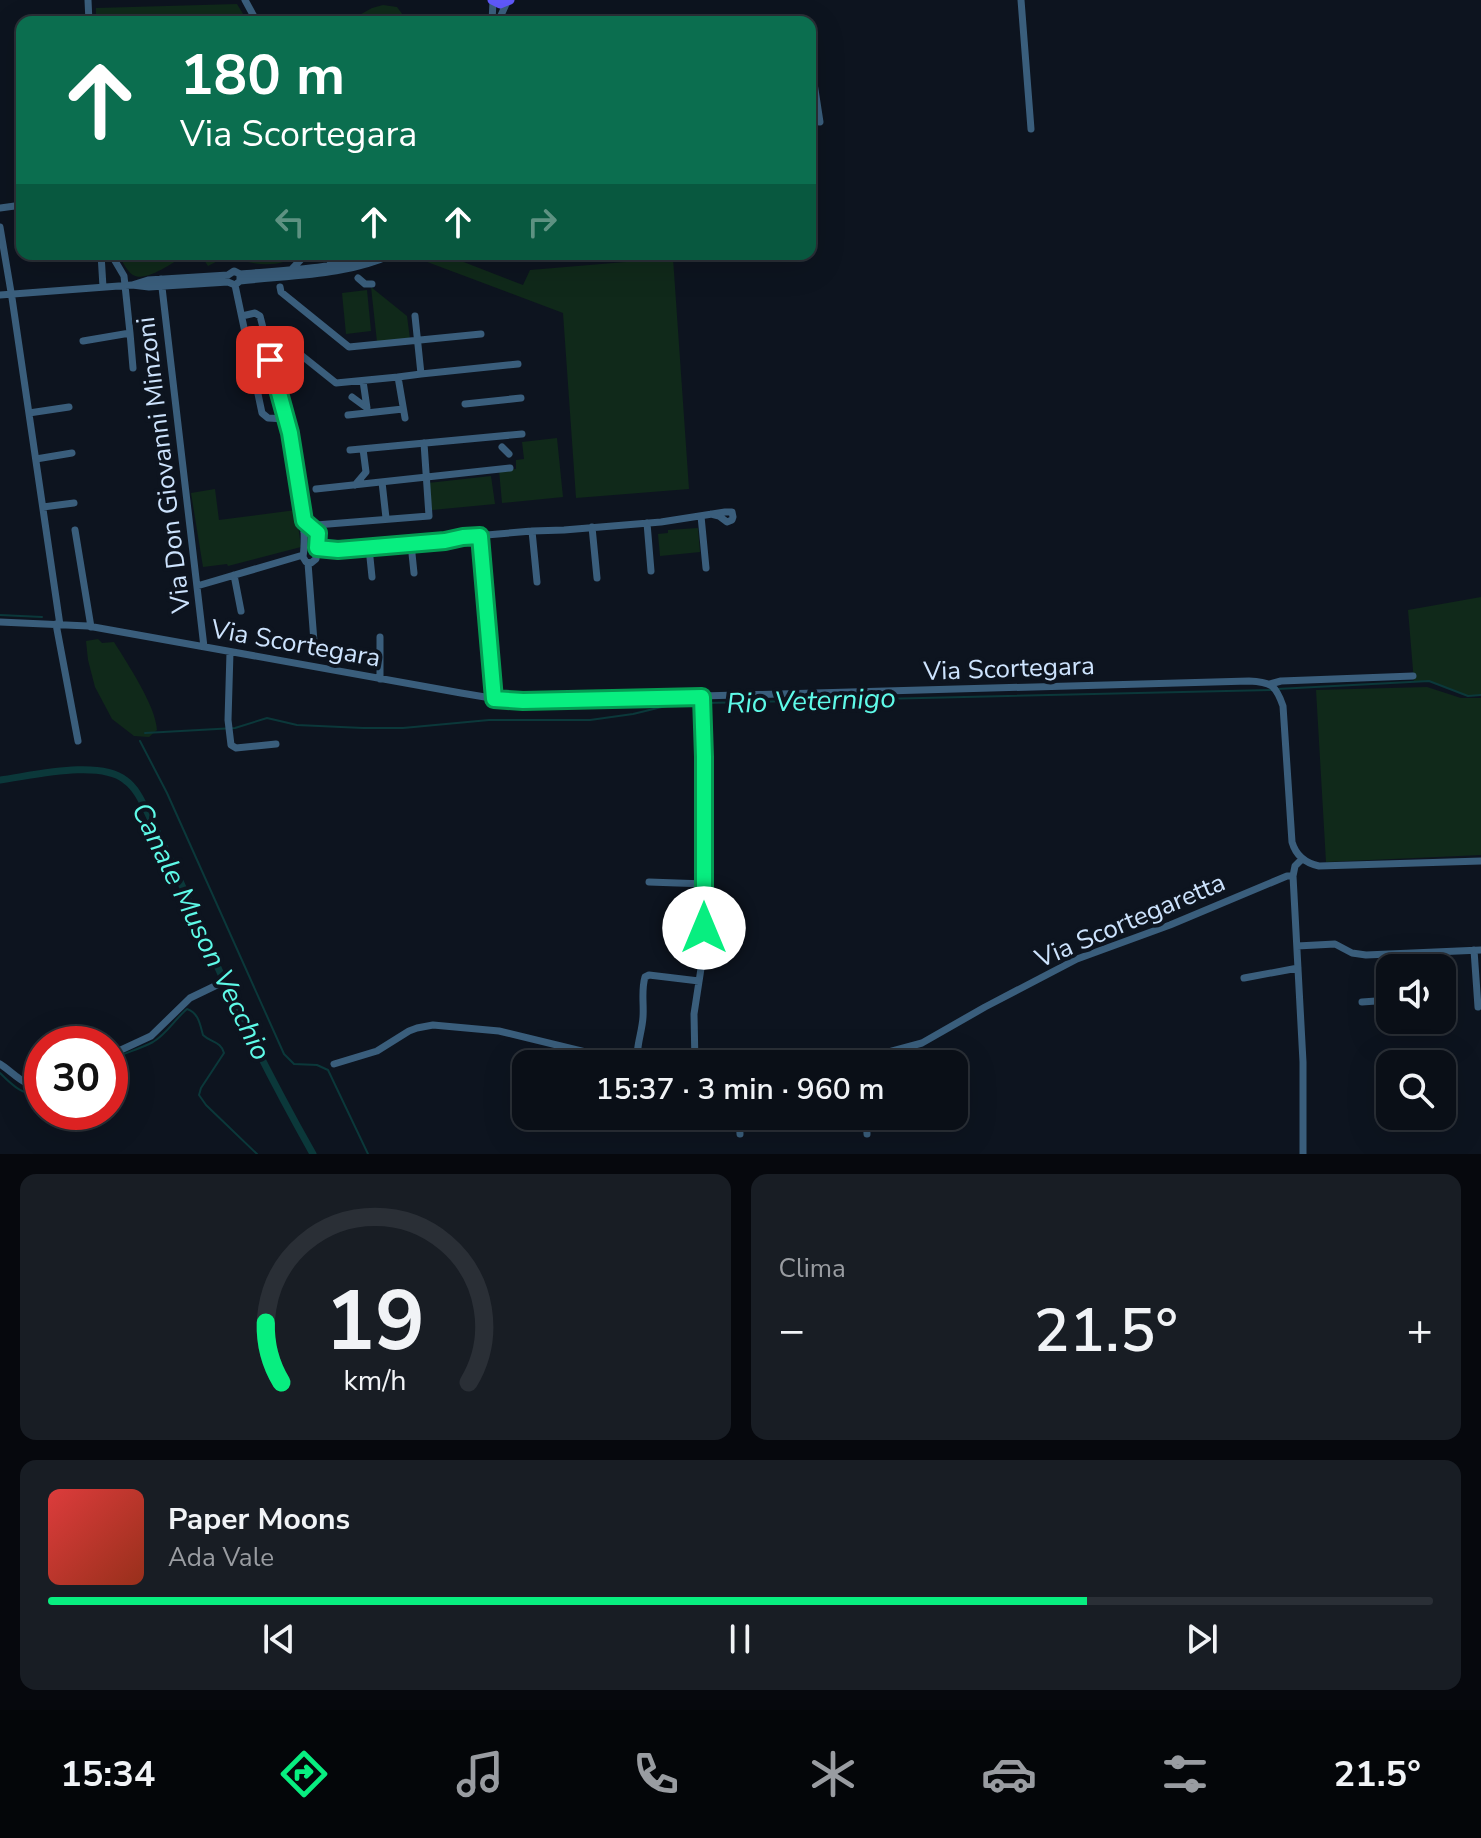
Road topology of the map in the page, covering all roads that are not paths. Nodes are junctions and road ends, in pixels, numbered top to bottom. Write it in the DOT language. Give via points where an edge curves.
graph roads {
  1 [pos="492,0"];
  2 [pos="1021,0"];
  3 [pos="508,1"];
  4 [pos="816,96"];
  5 [pos="816,122"];
  6 [pos="1031,129"];
  7 [pos="0,227"];
  8 [pos="101,260"];
  9 [pos="115,260"];
  10 [pos="300,260"];
  11 [pos="329,260"];
  12 [pos="354,260"];
  13 [pos="378,260"];
  14 [pos="334,265"];
  15 [pos="292,269"];
  16 [pos="358,278"];
  17 [pos="234,279"];
  18 [pos="161,283"];
  19 [pos="372,284"];
  20 [pos="128,286"];
  21 [pos="103,287"];
  22 [pos="280,287"];
  23 [pos="11,294"];
  24 [pos="0,295"];
  25 [pos="242,316"];
  26 [pos="415,316"];
  27 [pos="271,331"];
  28 [pos="130,333"];
  29 [pos="481,334"];
  30 [pos="418,340"];
  31 [pos="83,341"];
  32 [pos="518,364"];
  33 [pos="133,368"];
  34 [pos="421,374"];
  35 [pos="398,377"];
  36 [pos="363,381"];
  37 [pos="352,397"];
  38 [pos="521,398"];
  39 [pos="465,404"];
  40 [pos="69,407"];
  41 [pos="29,413"];
  42 [pos="348,415"];
  43 [pos="285,419"];
  44 [pos="522,434"];
  45 [pos="424,443"];
  46 [pos="502,447"];
  47 [pos="363,449"];
  48 [pos="350,450"];
  49 [pos="72,453"];
  50 [pos="509,454"];
  51 [pos="36,459"];
  52 [pos="510,468"];
  53 [pos="427,477"];
  54 [pos="382,482"];
  55 [pos="355,485"];
  56 [pos="316,489"];
  57 [pos="74,503"];
  58 [pos="43,507"];
  59 [pos="711,514"];
  60 [pos="701,516"];
  61 [pos="386,518"];
  62 [pos="647,523"];
  63 [pos="592,527"];
  64 [pos="310,529"];
  65 [pos="75,530"];
  66 [pos="532,531"];
  67 [pos="480,536"];
  68 [pos="411,544"];
  69 [pos="369,548"];
  70 [pos="317,552"];
  71 [pos="303,555"];
  72 [pos="308,563"];
  73 [pos="706,568"];
  74 [pos="651,571"];
  75 [pos="414,573"];
  76 [pos="234,575"];
  77 [pos="372,577"];
  78 [pos="597,578"];
  79 [pos="537,582"];
  80 [pos="197,586"];
  81 [pos="241,611"];
  82 [pos="0,622"];
  83 [pos="58,624"];
  84 [pos="91,627"];
  85 [pos="380,637"];
  86 [pos="204,647"];
  87 [pos="230,652"];
  88 [pos="315,655"];
  89 [pos="1413,676"];
  90 [pos="380,679"];
  91 [pos="1274,688"];
  92 [pos="702,697"];
  93 [pos="494,699"];
  94 [pos="78,741"];
  95 [pos="276,744"];
  96 [pos="1302,859"];
  97 [pos="1481,861"];
  98 [pos="1293,876"];
  99 [pos="649,882"];
  100 [pos="705,884"];
  101 [pos="1297,946"];
  102 [pos="1478,950"];
  103 [pos="1415,953"];
  104 [pos="1298,968"];
  105 [pos="1244,978"];
  106 [pos="699,981"];
  107 [pos="217,985"];
  108 [pos="1376,1001"];
  109 [pos="1362,1002"];
  110 [pos="1478,1007"];
  111 [pos="128,1047"];
  112 [pos="578,1050"];
  113 [pos="637,1050"];
  114 [pos="695,1050"];
  115 [pos="900,1050"];
  116 [pos="0,1064"];
  117 [pos="334,1064"];
  118 [pos="24,1081"];
  119 [pos="740,1130"];
  120 [pos="867,1130"];
  121 [pos="740,1134"];
  122 [pos="867,1134"];
  123 [pos="1303,1154"];
  1 -- 3 [label="main road"];
  2 -- 6 [label="street"];
  4 -- 5 [label="street" via="820,122"];
  7 -- 23 [label="street"];
  8 -- 21 [label="street"];
  9 -- 20 [label="street"];
  10 -- 15 [label="street"];
  11 -- 14 [label="street"];
  12 -- 14 [label="street"];
  13 -- 17 [label="street" via="333,272"];
  14 -- 15 [label="street"];
  15 -- 17 [label="street"];
  16 -- 19 [label="street"];
  17 -- 18 [label="street"];
  17 -- 25 [label="street"];
  18 -- 20 [label="street"];
  18 -- 80 [label="street, Via Don Giovanni Minzoni"];
  20 -- 21 [label="street"];
  20 -- 28 [label="street"];
  21 -- 23 [label="street"];
  22 -- 30 [label="street" via="349,347"];
  23 -- 24 [label="street"];
  23 -- 41 [label="street"];
  25 -- 43 [label="street" via="262,413"];
  25 -- 43 [label="street" via="260,316"];
  26 -- 30 [label="street"];
  27 -- 36 [label="street" via="336,383"];
  28 -- 31 [label="street"];
  28 -- 33 [label="street"];
  29 -- 30 [label="street"];
  30 -- 34 [label="street"];
  32 -- 34 [label="street"];
  34 -- 35 [label="street"];
  35 -- 36 [label="street"];
  35 -- 42 [label="street" via="404,414"];
  36 -- 37 [label="street" via="367,408"];
  38 -- 39 [label="street"];
  40 -- 41 [label="street"];
  41 -- 51 [label="street"];
  43 -- 64 [label="street" via="304,521"];
  44 -- 45 [label="street"];
  45 -- 47 [label="street"];
  45 -- 53 [label="street"];
  46 -- 50 [label="street"];
  47 -- 48 [label="street"];
  47 -- 55 [label="street" via="366,472"];
  49 -- 51 [label="street"];
  51 -- 58 [label="street"];
  52 -- 53 [label="street"];
  53 -- 54 [label="street"];
  53 -- 61 [label="street" via="429,516"];
  54 -- 55 [label="street"];
  54 -- 61 [label="street"];
  55 -- 56 [label="street"];
  57 -- 58 [label="street"];
  58 -- 83 [label="street"];
  59 -- 60 [label="street"];
  60 -- 62 [label="street"];
  60 -- 73 [label="street"];
  61 -- 64 [label="street"];
  62 -- 63 [label="street"];
  62 -- 74 [label="street"];
  63 -- 66 [label="street"];
  63 -- 78 [label="street"];
  64 -- 70 [label="street" via="318,535"];
  64 -- 71 [label="street"];
  65 -- 84 [label="street"];
  66 -- 67 [label="street"];
  66 -- 79 [label="street"];
  67 -- 68 [label="street"];
  67 -- 93 [label="street"];
  68 -- 69 [label="street"];
  68 -- 75 [label="street"];
  69 -- 70 [label="street"];
  69 -- 77 [label="street"];
  70 -- 72 [label="street" via="315,561"];
  71 -- 72 [label="street"];
  71 -- 76 [label="street"];
  72 -- 88 [label="street"];
  76 -- 80 [label="street"];
  76 -- 81 [label="street"];
  80 -- 86 [label="street, Via Don Giovanni Minzoni"];
  82 -- 83 [label="street, Via Scortegara"];
  83 -- 84 [label="street, Via Scortegara"];
  83 -- 94 [label="street"];
  84 -- 86 [label="street, Via Scortegara"];
  85 -- 90 [label="street"];
  86 -- 87 [label="street, Via Scortegara"];
  87 -- 90 [label="street, Via Scortegara"];
  87 -- 95 [label="street" via="231,745"];
  89 -- 91 [label="street, Via Scortegara" via="1281,681"];
  90 -- 93 [label="street, Via Scortegara"];
  91 -- 92 [label="street, Via Scortegara" via="1249,681"];
  91 -- 96 [label="street" via="1284,713 1292,842"];
  92 -- 93 [label="street, Via Scortegara"];
  92 -- 100 [label="street"];
  96 -- 97 [label="street" via="1319,866"];
  96 -- 98 [label="street"];
  98 -- 101 [label="street"];
  98 -- 115 [label="street, Via Scortegaretta" via="1077,959"];
  99 -- 100 [label="street"];
  100 -- 106 [label="street"];
  101 -- 103 [label="street" via="1335,944 1361,955"];
  101 -- 104 [label="street"];
  102 -- 103 [label="street"];
  102 -- 110 [label="street"];
  104 -- 105 [label="street"];
  104 -- 123 [label="street"];
  106 -- 113 [label="street" via="645,977"];
  106 -- 114 [label="street"];
  107 -- 111 [label="street" via="190,998 151,1036"];
  108 -- 109 [label="street"];
  112 -- 117 [label="street" via="499,1031 443,1025 417,1028 377,1051"];
  116 -- 118 [label="street"];
  119 -- 121 [label="street"];
  120 -- 122 [label="street"];
}
